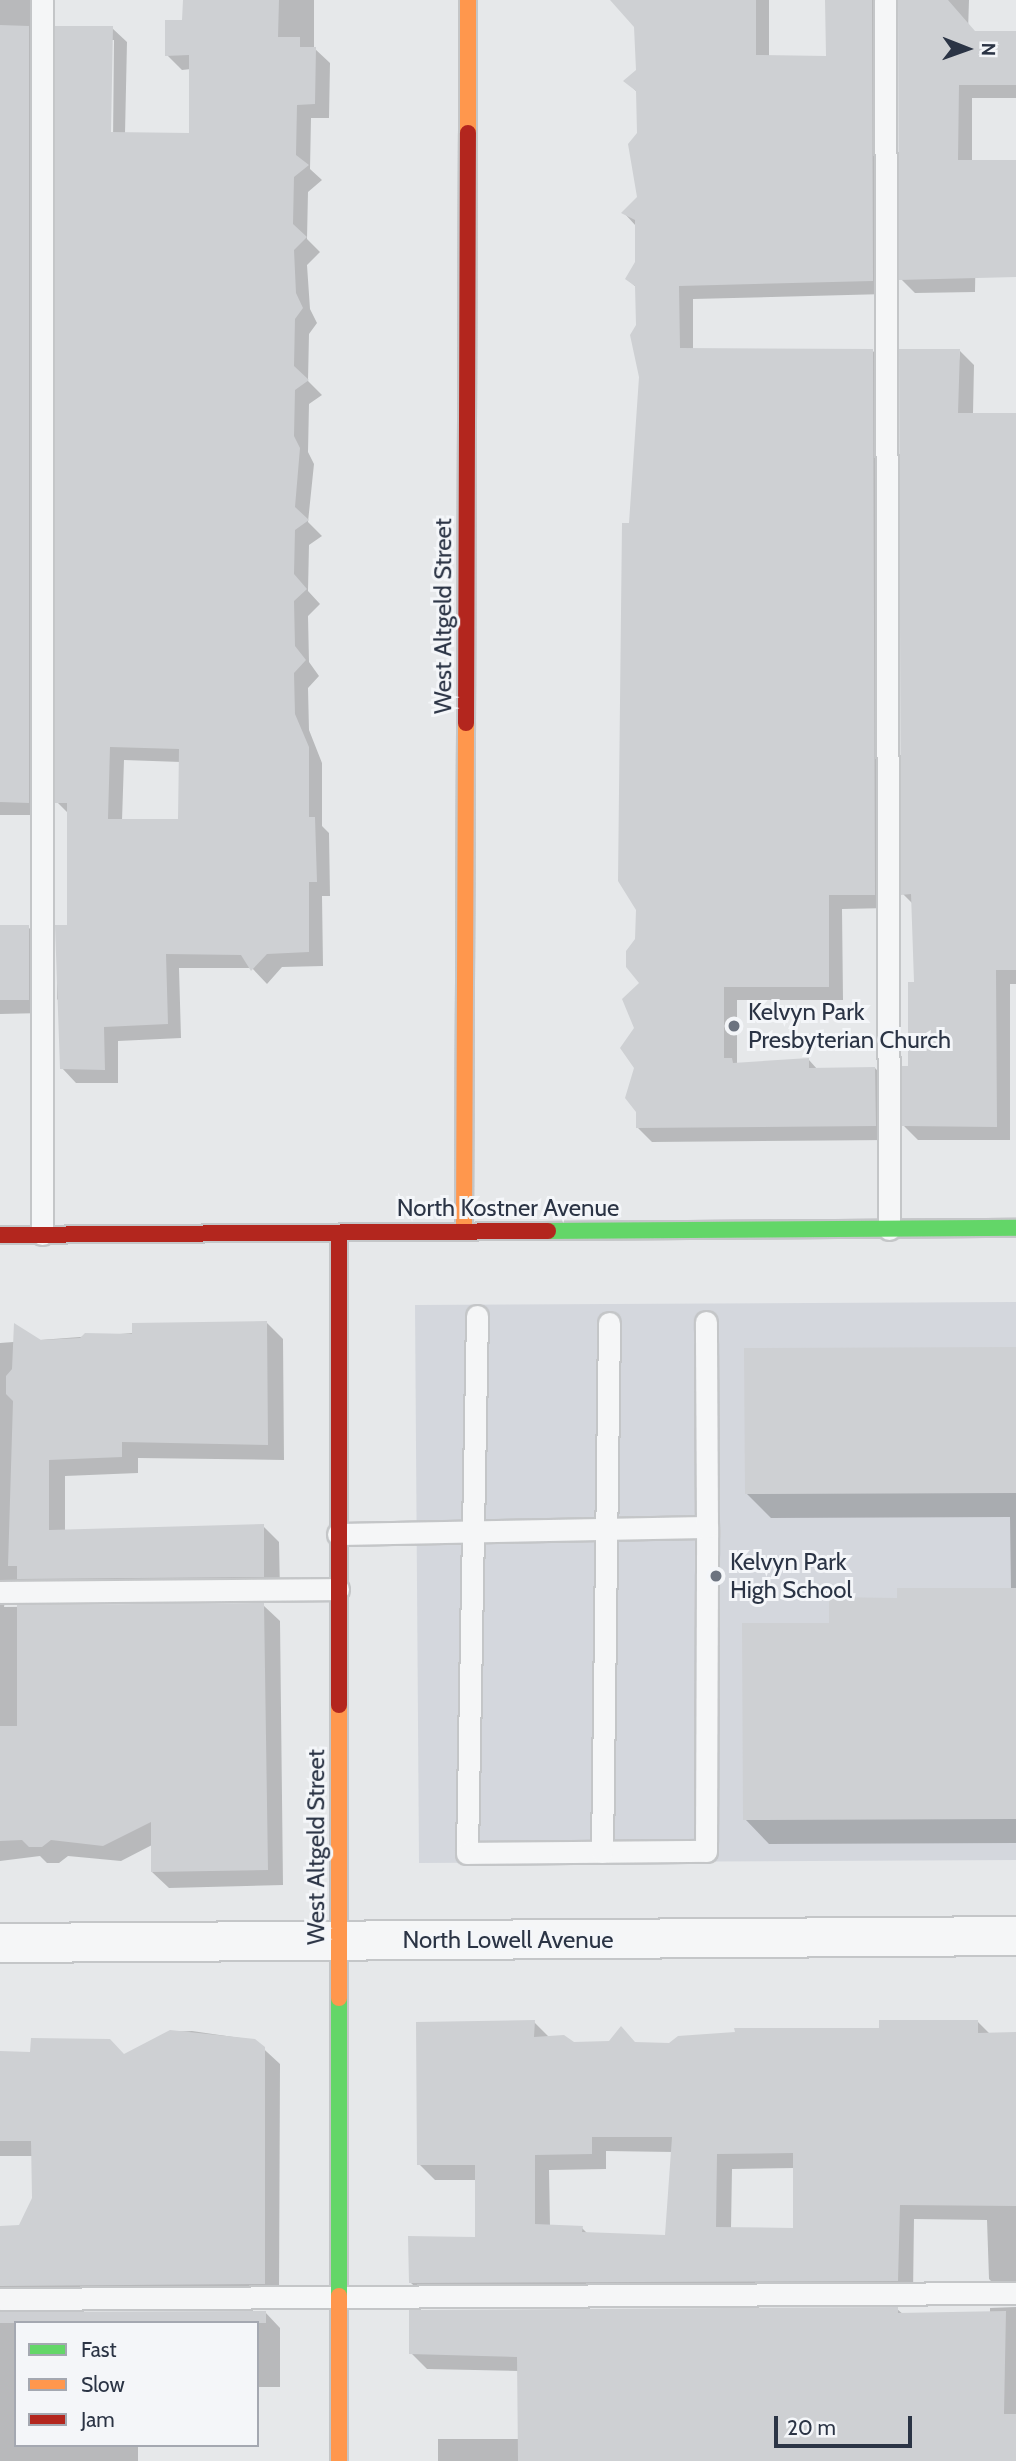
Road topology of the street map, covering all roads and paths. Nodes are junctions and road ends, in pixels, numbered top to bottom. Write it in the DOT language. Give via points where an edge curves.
graph roads {
  1 [pos="42,0"];
  2 [pos="468,0"];
  3 [pos="886,0"];
  4 [pos="1016,1228"];
  5 [pos="889,1229"];
  6 [pos="464,1231"];
  7 [pos="339,1233"];
  8 [pos="42,1234"];
  9 [pos="0,1235"];
  10 [pos="477,1316"];
  11 [pos="706,1322"];
  12 [pos="609,1323"];
  13 [pos="707,1527"];
  14 [pos="607,1529"];
  15 [pos="475,1531"];
  16 [pos="338,1534"];
  17 [pos="338,1588"];
  18 [pos="0,1592"];
  19 [pos="602,1852"];
  20 [pos="1016,1936"];
  21 [pos="339,1941"];
  22 [pos="0,1943"];
  23 [pos="1016,2293"];
  24 [pos="340,2298"];
  25 [pos="0,2300"];
  26 [pos="339,2461"];
  1 -- 8 [label="lane"];
  2 -- 6 [label="street, West Altgeld Street"];
  3 -- 5 [label="lane"];
  4 -- 5 [label="street, North Kostner Avenue"];
  5 -- 6 [label="street, North Kostner Avenue"];
  6 -- 7 [label="street, North Kostner Avenue"];
  7 -- 8 [label="street, North Kostner Avenue"];
  7 -- 16 [label="street, West Altgeld Street"];
  8 -- 9 [label="street, North Kostner Avenue"];
  10 -- 15 [label="lane"];
  11 -- 13 [label="lane"];
  12 -- 14 [label="lane"];
  13 -- 14 [label="lane"];
  13 -- 19 [label="lane" via="706,1852"];
  14 -- 15 [label="lane"];
  14 -- 19 [label="lane"];
  15 -- 16 [label="lane"];
  15 -- 19 [label="lane" via="467,1853"];
  16 -- 17 [label="street, West Altgeld Street"];
  17 -- 18 [label="lane"];
  17 -- 21 [label="street, West Altgeld Street"];
  20 -- 21 [label="street, North Lowell Avenue"];
  21 -- 22 [label="street, North Lowell Avenue"];
  21 -- 24 [label="street, West Altgeld Street"];
  23 -- 24 [label="lane"];
  24 -- 25 [label="lane"];
  24 -- 26 [label="street, West Altgeld Street"];
}
